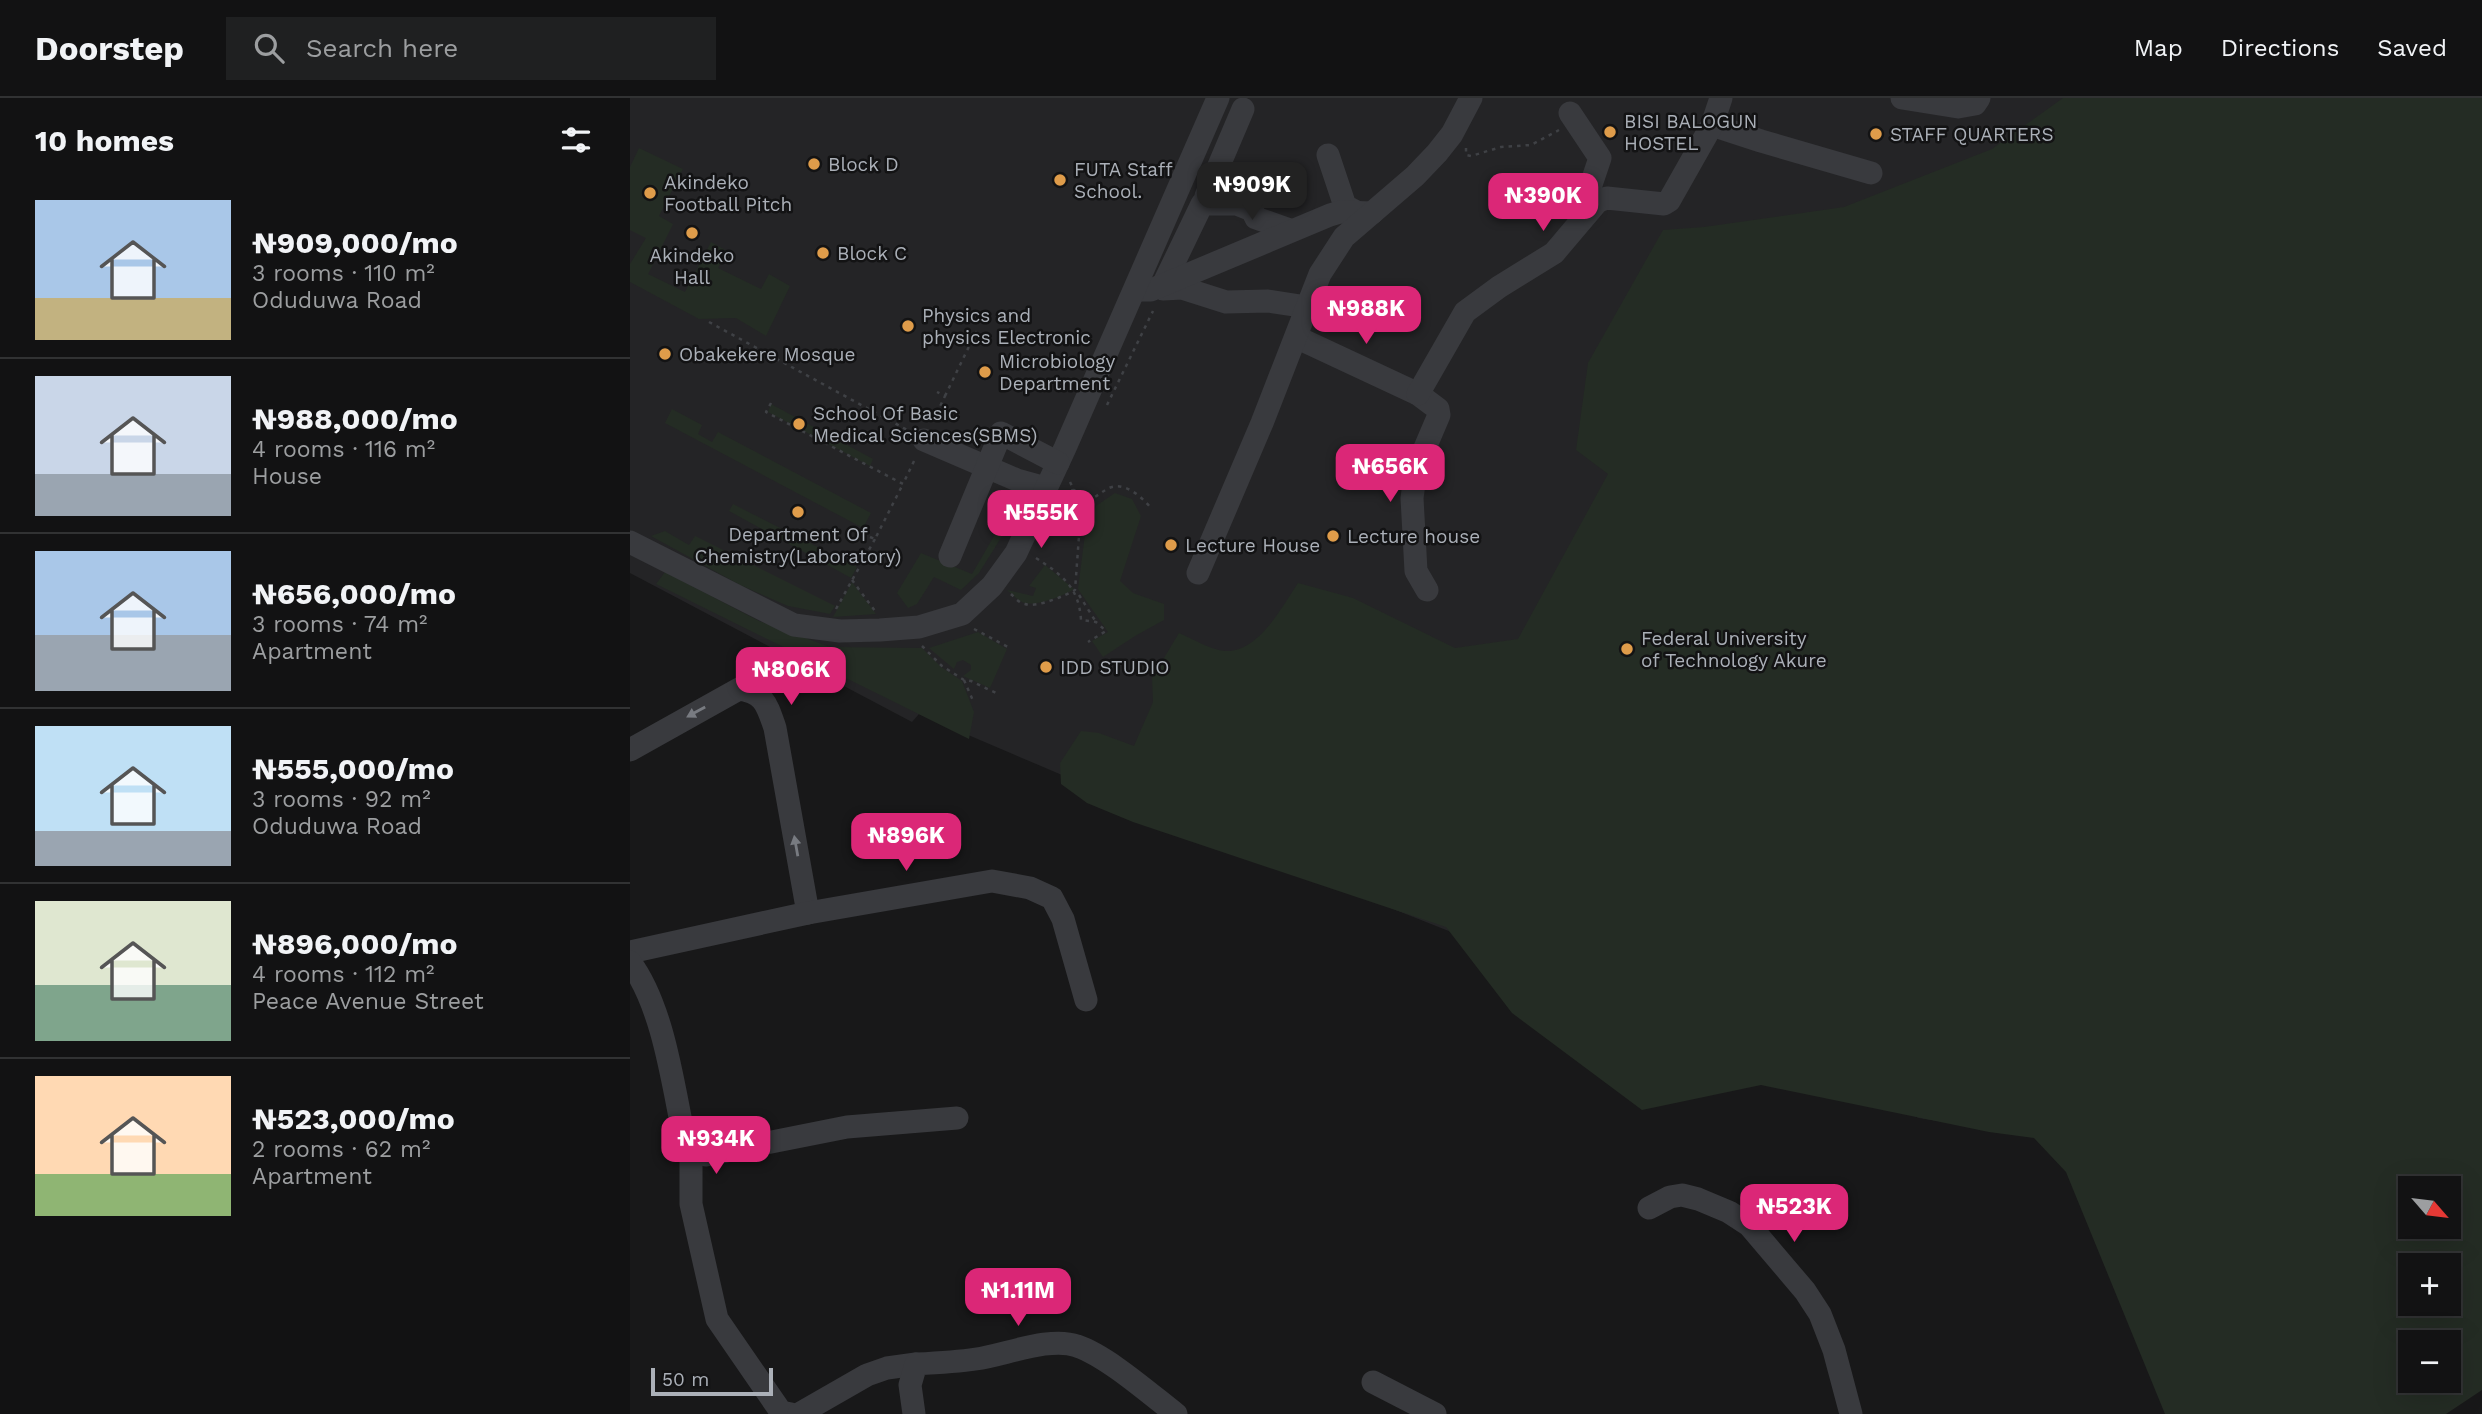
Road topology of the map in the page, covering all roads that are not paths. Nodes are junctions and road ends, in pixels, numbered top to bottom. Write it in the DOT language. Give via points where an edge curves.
graph roads {
  1 [pos="1218,98"];
  2 [pos="1471,98"];
  3 [pos="1721,98"];
  4 [pos="1902,98"];
  5 [pos="1979,98"];
  6 [pos="1243,109"];
  7 [pos="1570,113"];
  8 [pos="1712,125"];
  9 [pos="1328,155"];
  10 [pos="1871,173"];
  11 [pos="1237,204"];
  12 [pos="1365,213"];
  13 [pos="1577,227"];
  14 [pos="1290,230"];
  15 [pos="1151,292"];
  16 [pos="1307,307"];
  17 [pos="1296,337"];
  18 [pos="1418,394"];
  19 [pos="924,440"];
  20 [pos="988,468"];
  21 [pos="1062,468"];
  22 [pos="1046,488"];
  23 [pos="630,542"];
  24 [pos="950,556"];
  25 [pos="1198,573"];
  26 [pos="1427,590"];
  27 [pos="630,750"];
  28 [pos="808,914"];
  29 [pos="630,952"];
  30 [pos="630,962"];
  31 [pos="1086,1000"];
  32 [pos="957,1118"];
  33 [pos="691,1148"];
  34 [pos="1649,1208"];
  35 [pos="916,1364"];
  36 [pos="1373,1382"];
  37 [pos="791,1414"];
  38 [pos="799,1414"];
  39 [pos="914,1414"];
  40 [pos="1176,1414"];
  41 [pos="1435,1414"];
  42 [pos="1851,1414"];
  1 -- 15 [label="street" via="1177,187"];
  2 -- 12 [label="street" via="1437,153"];
  3 -- 8 [label="street"];
  4 -- 5 [label="street" via="1958,107 1975,104"];
  6 -- 11 [label="street" via="1206,196 1224,197"];
  7 -- 13 [label="street" via="1600,158"];
  8 -- 10 [label="street"];
  8 -- 13 [label="street" via="1670,201 1606,198"];
  9 -- 12 [label="street" via="1345,206"];
  11 -- 14 [label="street" via="1256,218"];
  11 -- 15 [label="street" via="1202,204"];
  12 -- 14 [label="street" via="1330,215"];
  12 -- 16 [label="street" via="1320,274"];
  13 -- 18 [label="street" via="1554,253 1465,313"];
  14 -- 15 [label="street"];
  15 -- 16 [label="street" via="1182,288 1226,302 1268,301"];
  15 -- 21 [label="street"];
  16 -- 17 [label="street"];
  17 -- 18 [label="street"];
  17 -- 25 [label="street"];
  18 -- 26 [label="street" via="1438,408 1439,415 1416,469 1412,498 1416,571"];
  19 -- 20 [label="street"];
  20 -- 21 [label="street" via="1001,433"];
  20 -- 22 [label="street"];
  20 -- 24 [label="street"];
  21 -- 22 [label="street"];
  22 -- 23 [label="street" via="1016,553 992,586 962,614 919,627 839,631 794,625"];
  28 -- 27 [label="street, one-way" via="775,728 766,702 753,691 738,689"];
  28 -- 29 [label="street"];
  28 -- 31 [label="street" via="992,881 1030,888 1052,898 1063,919"];
  30 -- 33 [label="street" via="642,980 664,1040 685,1142"];
  32 -- 33 [label="street" via="847,1127 706,1155"];
  33 -- 37 [label="street" via="691,1204 718,1319 781,1412"];
  34 -- 42 [label="street" via="1682,1195 1729,1212 1749,1225 1820,1314"];
  35 -- 38 [label="street" via="867,1375"];
  35 -- 39 [label="street" via="910,1385"];
  35 -- 40 [label="street" via="977,1359 1046,1345 1076,1345"];
  36 -- 41 [label="street"];
}
